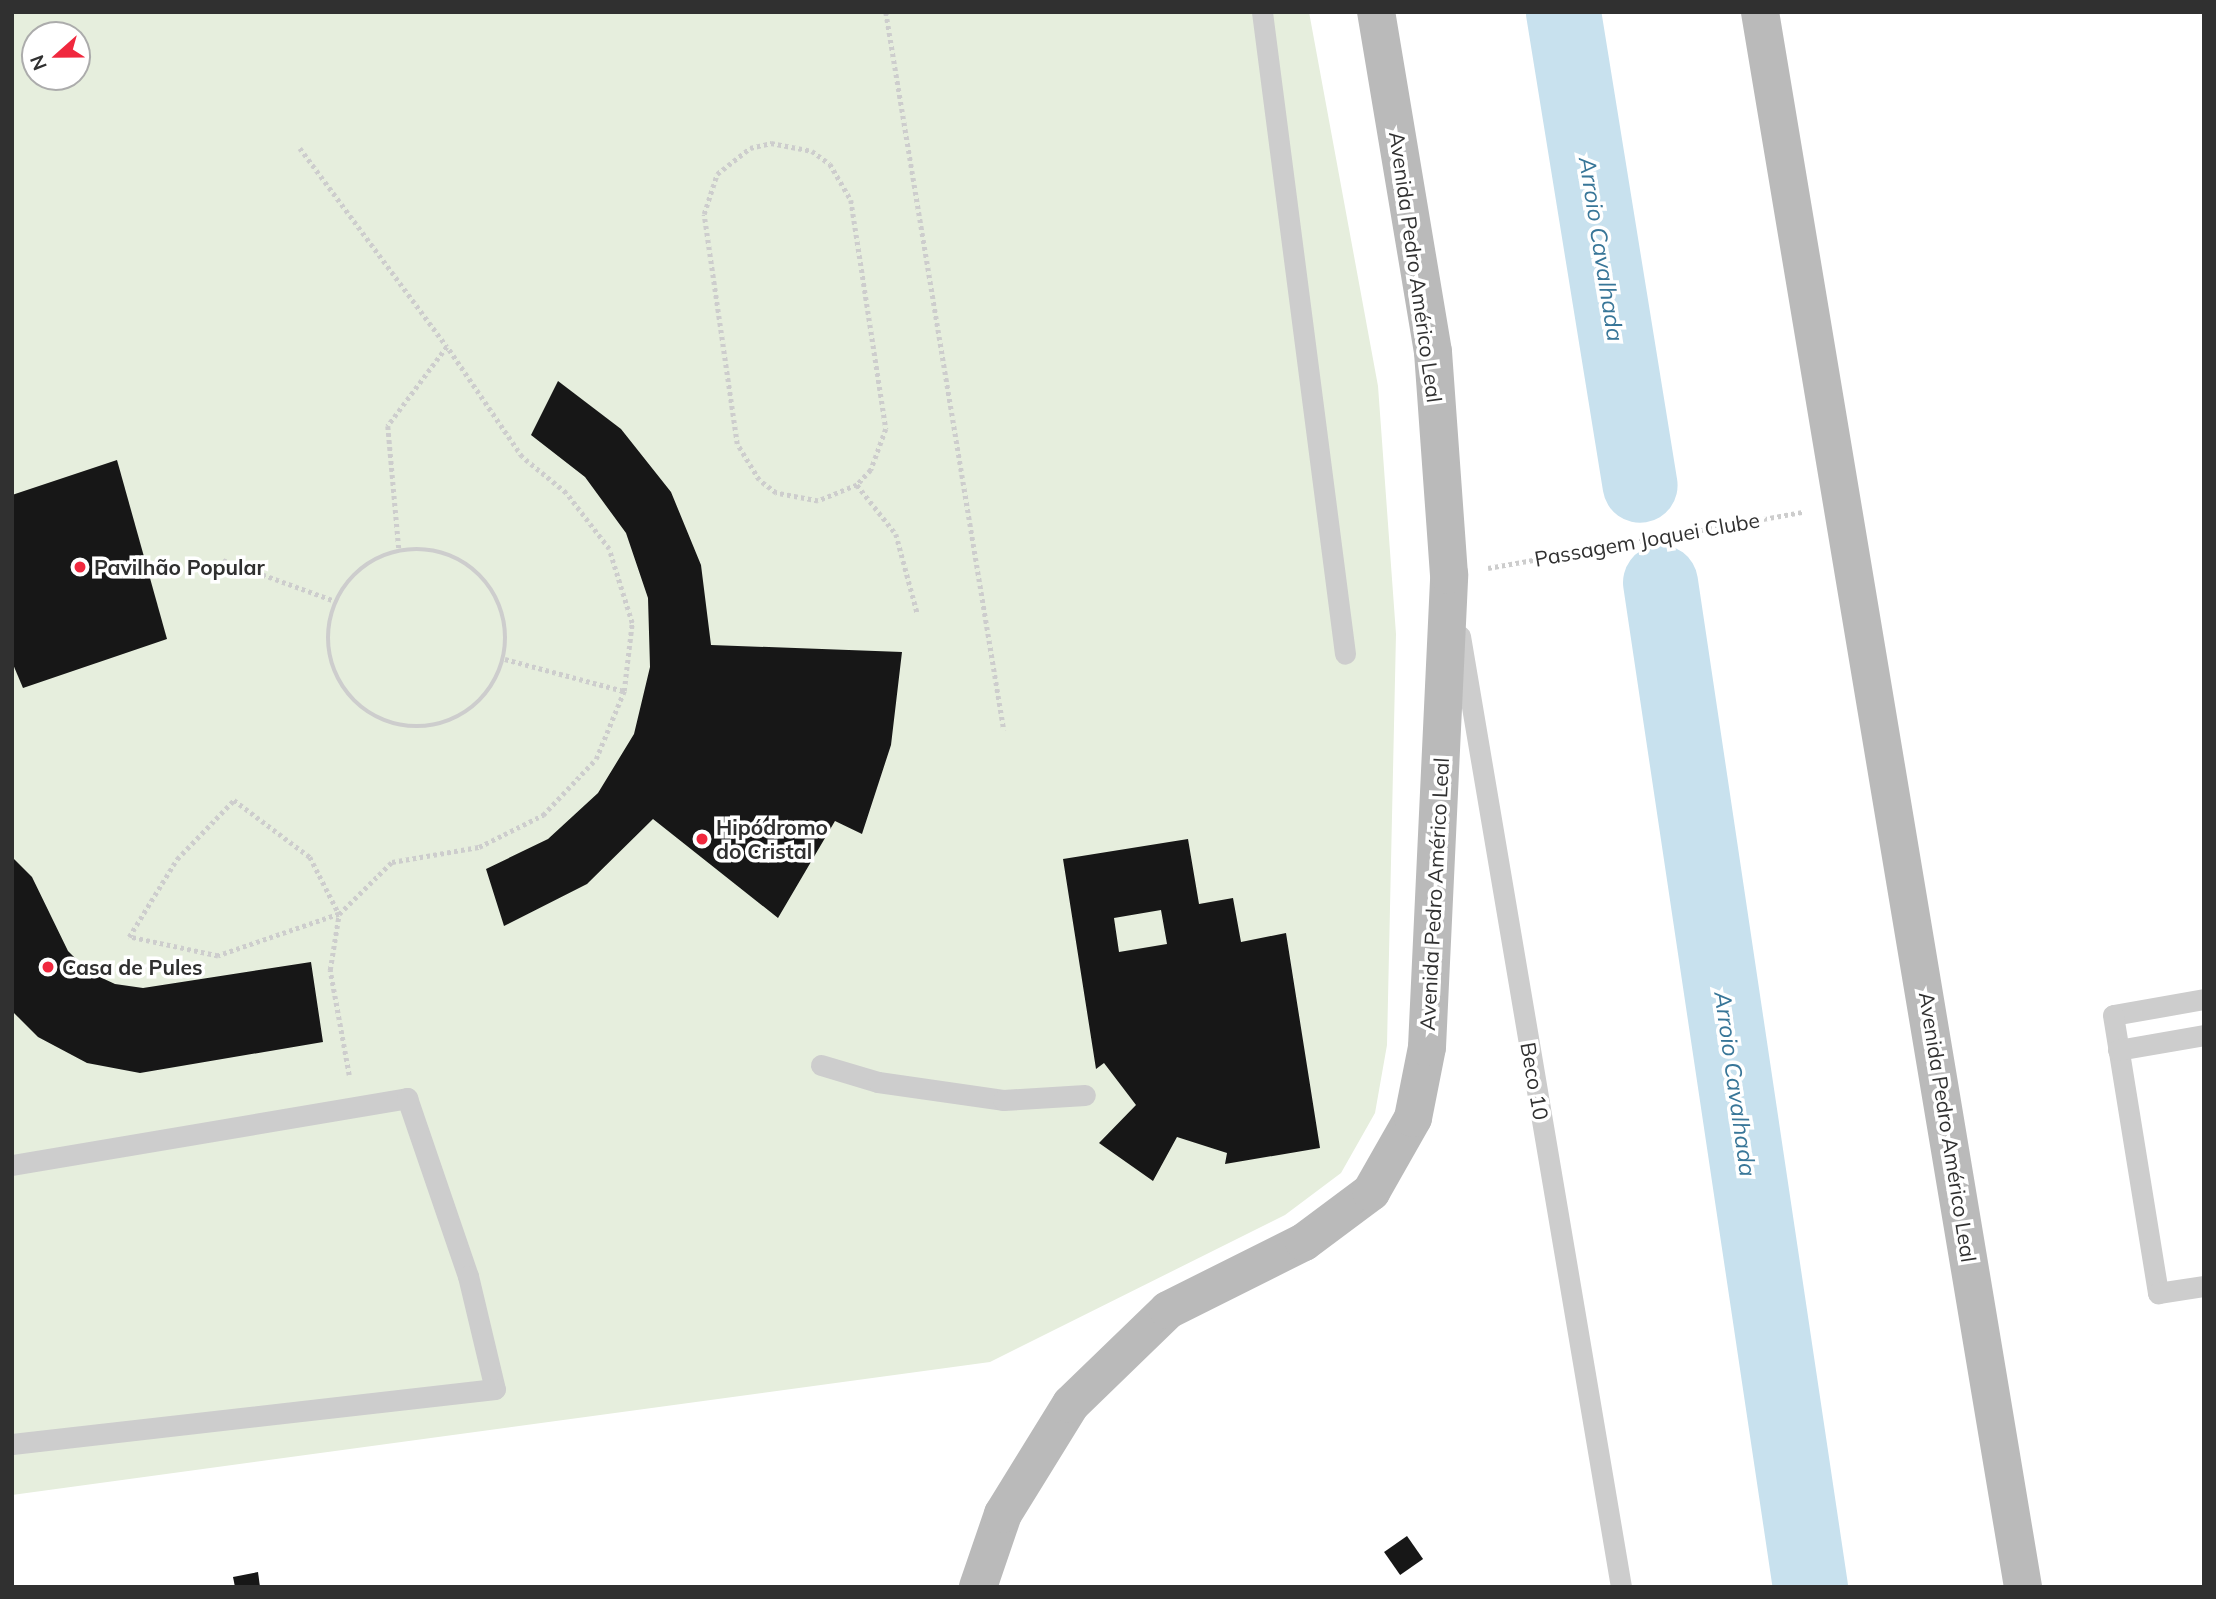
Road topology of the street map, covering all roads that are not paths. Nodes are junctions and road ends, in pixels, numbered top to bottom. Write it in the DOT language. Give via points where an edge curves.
graph roads {
  1 [pos="1262,12"];
  2 [pos="1376,12"];
  3 [pos="1760,12"];
  4 [pos="1449,575"];
  5 [pos="1345,654"];
  6 [pos="2204,999"];
  7 [pos="2204,1035"];
  8 [pos="2118,1050"];
  9 [pos="821,1065"];
  10 [pos="1085,1095"];
  11 [pos="12,1165"];
  12 [pos="2204,1286"];
  13 [pos="12,1444"];
  14 [pos="2025,1584"];
  15 [pos="978,1587"];
  16 [pos="1621,1587"];
  1 -- 5 [label="lane"];
  2 -- 4 [label="main road, Avenida Pedro Américo Leal" via="1433,352"];
  3 -- 14 [label="main road, Avenida Pedro Américo Leal"];
  4 -- 15 [label="main road, Avenida Pedro Américo Leal" via="1427,1046 1413,1118 1371,1192 1304,1242 1168,1310 1071,1404 1003,1514"];
  4 -- 16 [label="lane, Beco 10"];
  6 -- 8 [label="lane" via="2113,1015"];
  7 -- 8 [label="lane"];
  8 -- 12 [label="lane" via="2158,1293"];
  9 -- 10 [label="lane" via="878,1082 1003,1100"];
  11 -- 13 [label="lane" via="407,1098 468,1276 495,1389"];
}
